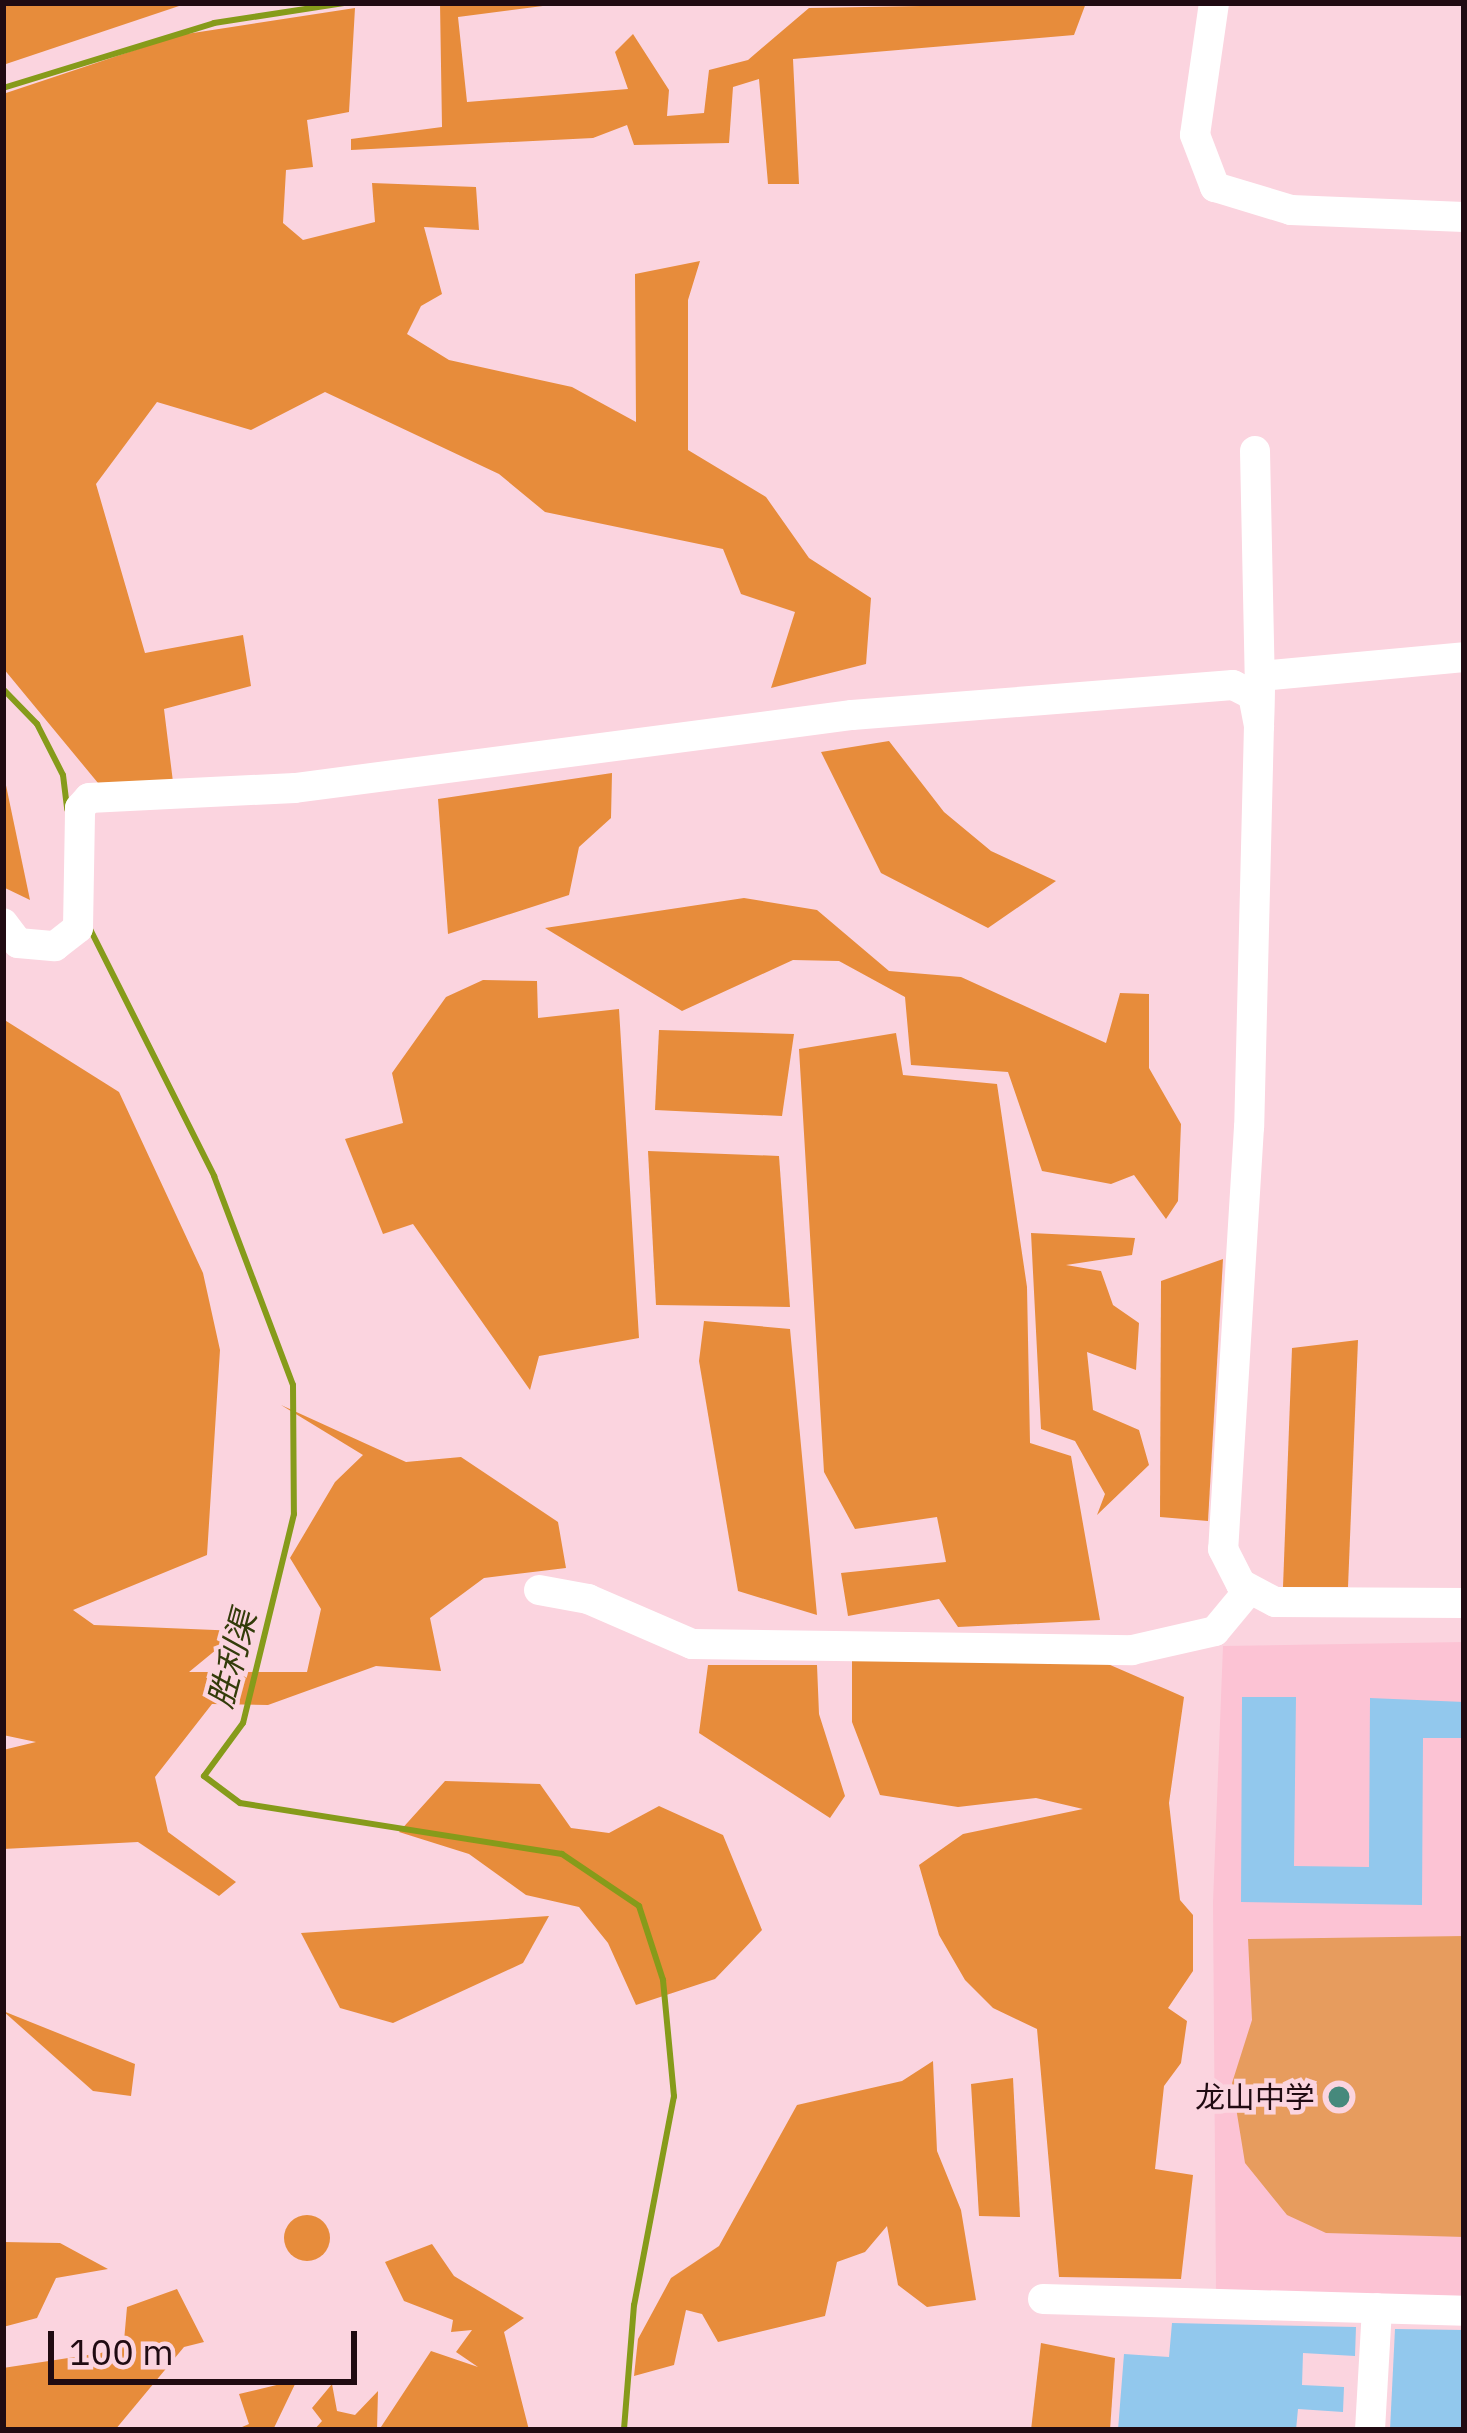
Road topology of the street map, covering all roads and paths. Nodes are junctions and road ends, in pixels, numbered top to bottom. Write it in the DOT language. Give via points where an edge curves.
graph roads {
  1 [pos="1214,3"];
  2 [pos="1464,217"];
  3 [pos="1255,451"];
  4 [pos="1464,656"];
  5 [pos="1260,676"];
  6 [pos="1258,726"];
  7 [pos="3,923"];
  8 [pos="539,1590"];
  9 [pos="1249,1590"];
  10 [pos="1464,1603"];
  11 [pos="1043,2299"];
  12 [pos="1378,2308"];
  13 [pos="1464,2311"];
  14 [pos="1370,2430"];
  1 -- 2 [label="street" via="1195,135 1215,187 1291,210"];
  3 -- 5 [label="street"];
  4 -- 5 [label="street"];
  5 -- 6 [label="street"];
  6 -- 7 [label="street" via="1252,695 1233,686 852,716 295,788 89,798 80,808 80,909 55,946 18,943"];
  6 -- 9 [label="street" via="1249,1126 1221,1525 1228,1561"];
  8 -- 9 [label="street" via="589,1599 692,1644 1132,1650 1215,1630"];
  9 -- 10 [label="street" via="1275,1602"];
  11 -- 12 [label="street"];
  12 -- 13 [label="street"];
  12 -- 14 [label="street"];
}
